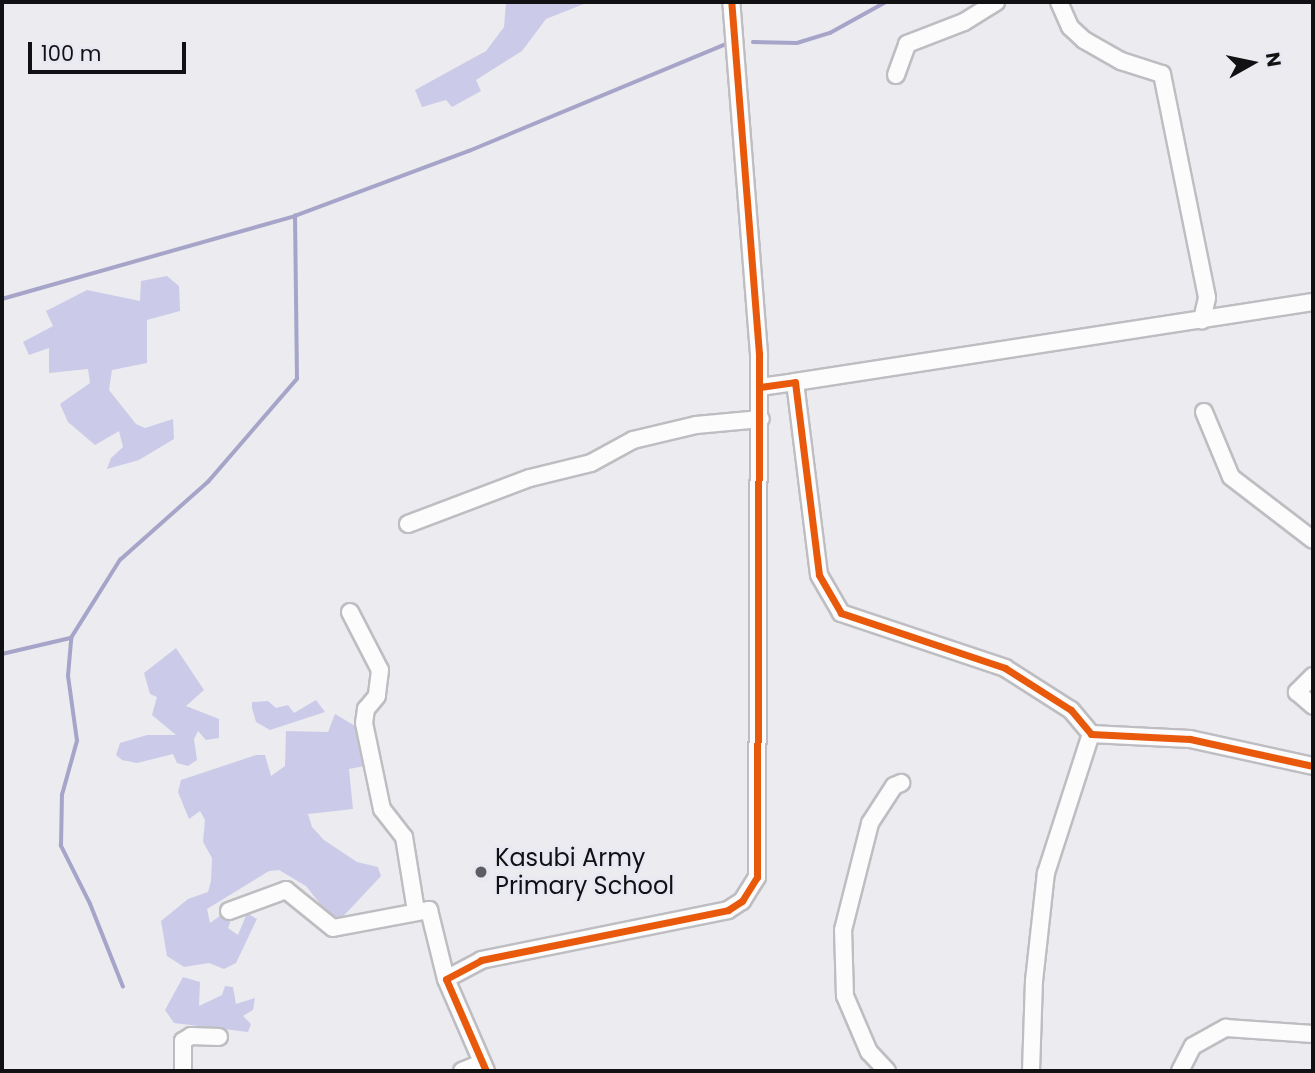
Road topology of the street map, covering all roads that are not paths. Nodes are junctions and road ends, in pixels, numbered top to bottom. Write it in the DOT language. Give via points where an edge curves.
graph roads {
  1 [pos="732,2"];
  2 [pos="996,2"];
  3 [pos="1059,2"];
  4 [pos="896,75"];
  5 [pos="1313,302"];
  6 [pos="1202,320"];
  7 [pos="795,382"];
  8 [pos="760,387"];
  9 [pos="1204,412"];
  10 [pos="761,419"];
  11 [pos="408,524"];
  12 [pos="1313,540"];
  13 [pos="350,612"];
  14 [pos="1313,676"];
  15 [pos="1313,706"];
  16 [pos="1091,734"];
  17 [pos="1313,766"];
  18 [pos="901,783"];
  19 [pos="229,911"];
  20 [pos="416,911"];
  21 [pos="446,979"];
  22 [pos="1313,1034"];
  23 [pos="219,1037"];
  24 [pos="484,1067"];
  25 [pos="183,1071"];
  26 [pos="462,1071"];
  27 [pos="887,1071"];
  28 [pos="1031,1071"];
  29 [pos="1181,1071"];
  1 -- 8 [label="street"];
  2 -- 4 [label="street" via="964,22 907,44"];
  3 -- 6 [label="street" via="1070,27 1084,40 1121,61 1162,74 1207,298"];
  5 -- 6 [label="street"];
  6 -- 7 [label="street"];
  7 -- 8 [label="street"];
  7 -- 16 [label="street" via="819,575 836,608 850,619 1005,668 1071,710"];
  8 -- 10 [label="street"];
  9 -- 12 [label="street" via="1231,477"];
  10 -- 11 [label="street" via="696,425 633,440 591,463 530,478"];
  10 -- 21 [label="street" via="761,861 750,892 728,910 481,960"];
  13 -- 20 [label="street" via="380,670 377,696 366,709 364,723 382,809 404,837"];
  14 -- 15 [label="street" via="1297,692"];
  16 -- 17 [label="street" via="1190,740"];
  16 -- 28 [label="street" via="1046,873 1034,981"];
  18 -- 27 [label="street" via="894,786 870,823 843,930 845,996 869,1052"];
  19 -- 20 [label="street" via="286,890 332,928"];
  20 -- 21 [label="street" via="429,910"];
  21 -- 24 [label="street"];
  22 -- 29 [label="street" via="1226,1028 1193,1045"];
  23 -- 25 [label="street" via="191,1036 183,1041"];
  24 -- 26 [label="street"];
}
